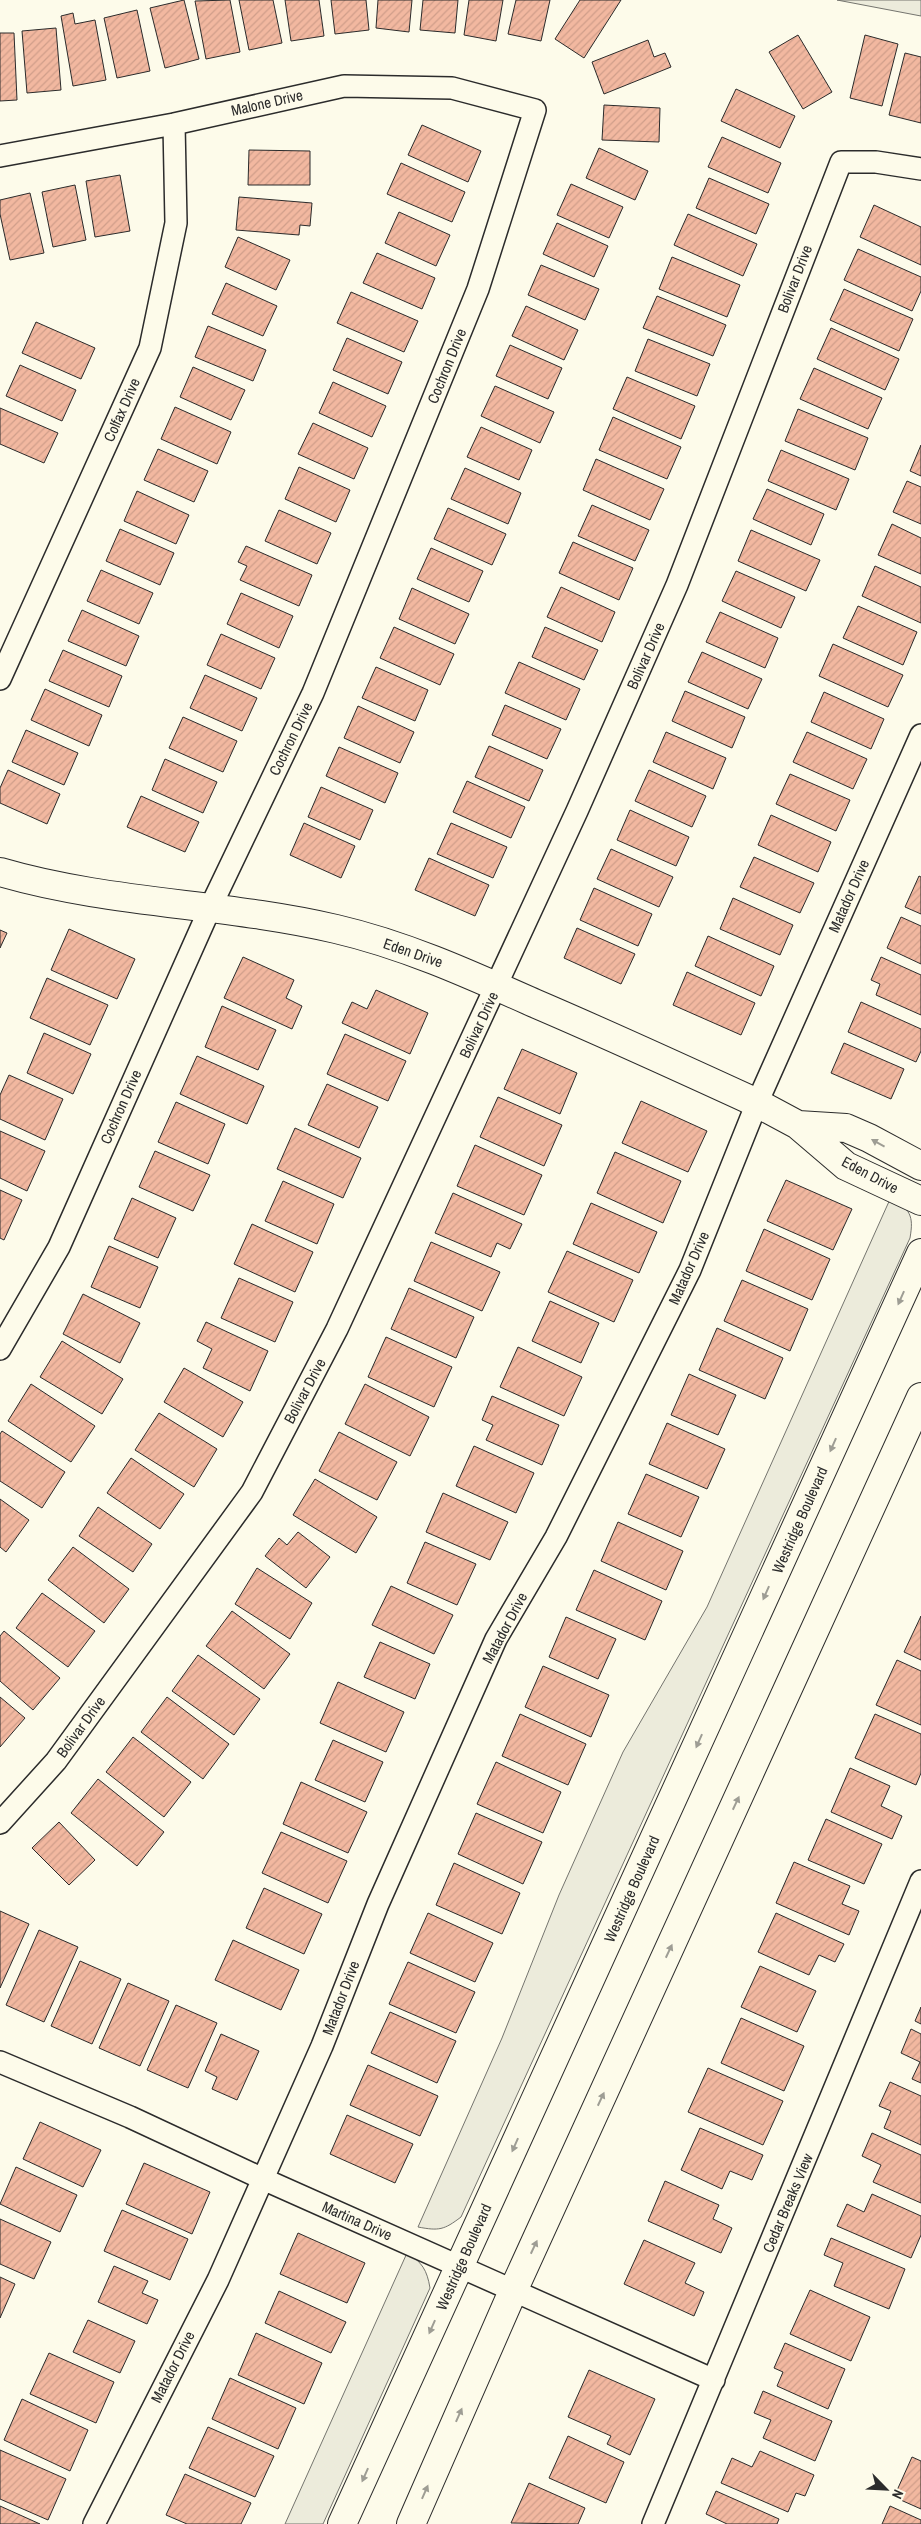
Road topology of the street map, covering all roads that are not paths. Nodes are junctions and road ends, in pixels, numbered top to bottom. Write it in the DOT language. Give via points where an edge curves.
graph roads {
  1 [pos="535,110"];
  2 [pos="174,124"];
  3 [pos="0,156"];
  4 [pos="921,170"];
  5 [pos="4,658"];
  6 [pos="0,679"];
  7 [pos="921,735"];
  8 [pos="0,872"];
  9 [pos="211,906"];
  10 [pos="496,986"];
  11 [pos="757,1103"];
  12 [pos="798,1125"];
  13 [pos="921,1166"];
  14 [pos="921,1201"];
  15 [pos="921,1253"];
  16 [pos="0,1349"];
  17 [pos="921,1397"];
  18 [pos="0,1823"];
  19 [pos="921,1881"];
  20 [pos="0,2062"];
  21 [pos="263,2179"];
  22 [pos="460,2267"];
  23 [pos="514,2291"];
  24 [pos="714,2380"];
  25 [pos="94,2524"];
  26 [pos="342,2524"];
  27 [pos="411,2524"];
  28 [pos="653,2524"];
  1 -- 2 [label="street, Malone Drive" via="452,88 344,86"];
  1 -- 9 [label="street, Cochron Drive" via="478,289 408,463 313,693"];
  2 -- 3 [label="street, Malone Drive"];
  2 -- 5 [label="street, Colfax Drive" via="176,223 150,348"];
  4 -- 10 [label="street, Bolivar Drive" via="876,162 841,162 677,585"];
  5 -- 6 [label="street, Colfax Drive"];
  7 -- 11 [label="street, Matador Drive"];
  8 -- 9 [label="main road, Eden Drive" via="117,896"];
  9 -- 10 [label="main road, Eden Drive" via="336,929 425,955"];
  9 -- 16 [label="street, Cochron Drive" via="59,1247"];
  10 -- 11 [label="main road, Eden Drive"];
  10 -- 18 [label="street, Bolivar Drive" via="337,1329 252,1492 56,1761"];
  11 -- 12 [label="main road, Eden Drive"];
  11 -- 21 [label="street, Matador Drive" via="690,1270 556,1537 496,1639 378,1904 322,2046"];
  13 -- 12 [label="main road, Eden Drive, one-way" via="846,1128"];
  12 -- 14 [label="main road, Eden Drive" via="846,1166"];
  15 -- 22 [label="main road, Westridge Boulevard, one-way"];
  23 -- 17 [label="main road, one-way"];
  19 -- 24 [label="street, Cedar Breaks View"];
  20 -- 21 [label="street, Martina Drive" via="130,2117"];
  21 -- 22 [label="street, Martina Drive"];
  21 -- 25 [label="street, Matador Drive" via="218,2280"];
  22 -- 23 [label="street, Martina Drive"];
  22 -- 26 [label="main road, Westridge Boulevard, one-way"];
  23 -- 24 [label="street, Martina Drive"];
  27 -- 23 [label="main road, one-way"];
  24 -- 28 [label="street, Cedar Breaks View"];
}
